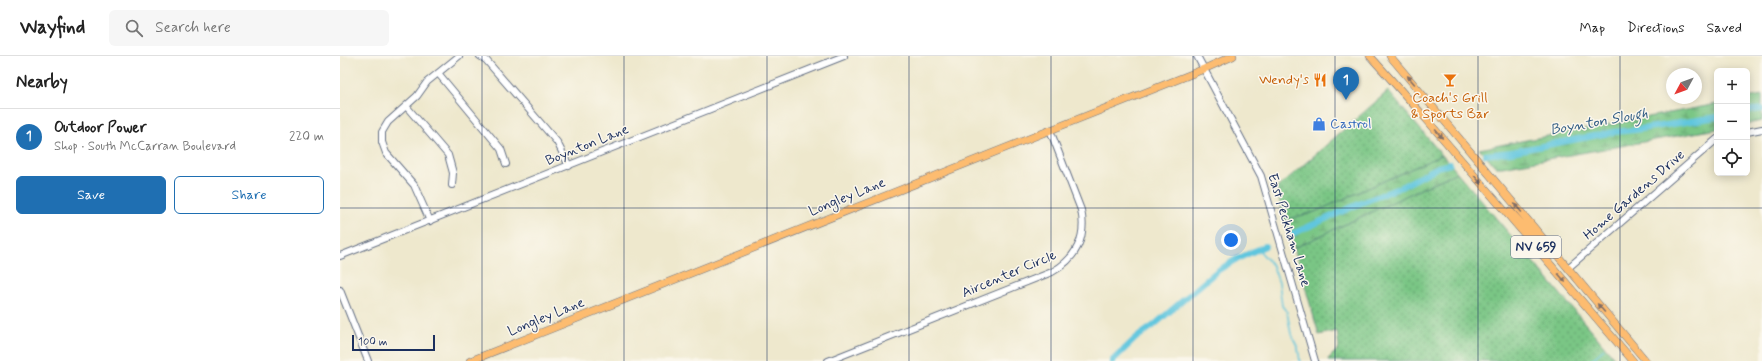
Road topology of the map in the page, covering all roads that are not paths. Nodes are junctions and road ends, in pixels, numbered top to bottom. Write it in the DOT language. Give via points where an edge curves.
graph roads {
  1 [pos="459,56"];
  2 [pos="480,56"];
  3 [pos="844,56"];
  4 [pos="1197,56"];
  5 [pos="1233,56"];
  6 [pos="1370,56"];
  7 [pos="1390,56"];
  8 [pos="1204,69"];
  9 [pos="438,73"];
  10 [pos="406,106"];
  11 [pos="1762,129"];
  12 [pos="1050,130"];
  13 [pos="1750,131"];
  14 [pos="1716,140"];
  15 [pos="506,164"];
  16 [pos="568,166"];
  17 [pos="452,185"];
  18 [pos="1493,198"];
  19 [pos="430,221"];
  20 [pos="340,256"];
  21 [pos="1568,268"];
  22 [pos="340,290"];
  23 [pos="368,361"];
  24 [pos="470,361"];
  25 [pos="828,361"];
  26 [pos="1315,361"];
  27 [pos="1633,361"];
  28 [pos="1646,361"];
  1 -- 9 [label="street"];
  2 -- 16 [label="street" via="557,142"];
  3 -- 16 [label="street, Boynton Lane"];
  4 -- 8 [label="street, East Peckham Lane"];
  5 -- 8 [label="main road, Longley Lane"];
  6 -- 18 [label="main road, NV 659, one-way"];
  21 -- 7 [label="main road, NV 659, one-way"];
  8 -- 12 [label="main road, Longley Lane"];
  8 -- 26 [label="street, East Peckham Lane" via="1261,176"];
  9 -- 10 [label="street"];
  9 -- 15 [label="street" via="501,150"];
  10 -- 17 [label="street" via="448,155 453,173"];
  10 -- 19 [label="street" via="384,127 382,137 386,153 414,185"];
  11 -- 13 [label="street"];
  12 -- 24 [label="main road, Longley Lane"];
  12 -- 25 [label="street, Aircenter Circle" via="1083,218 1080,242 1073,256 1052,272"];
  14 -- 21 [label="street, Home Gardens Drive"];
  16 -- 19 [label="street, Boynton Lane"];
  18 -- 21 [label="main road" via="1515,216 1556,263"];
  18 -- 27 [label="main road, NV 659, one-way"];
  19 -- 20 [label="street, Boynton Lane"];
  28 -- 21 [label="main road, NV 659, one-way"];
  22 -- 23 [label="street"];
}
